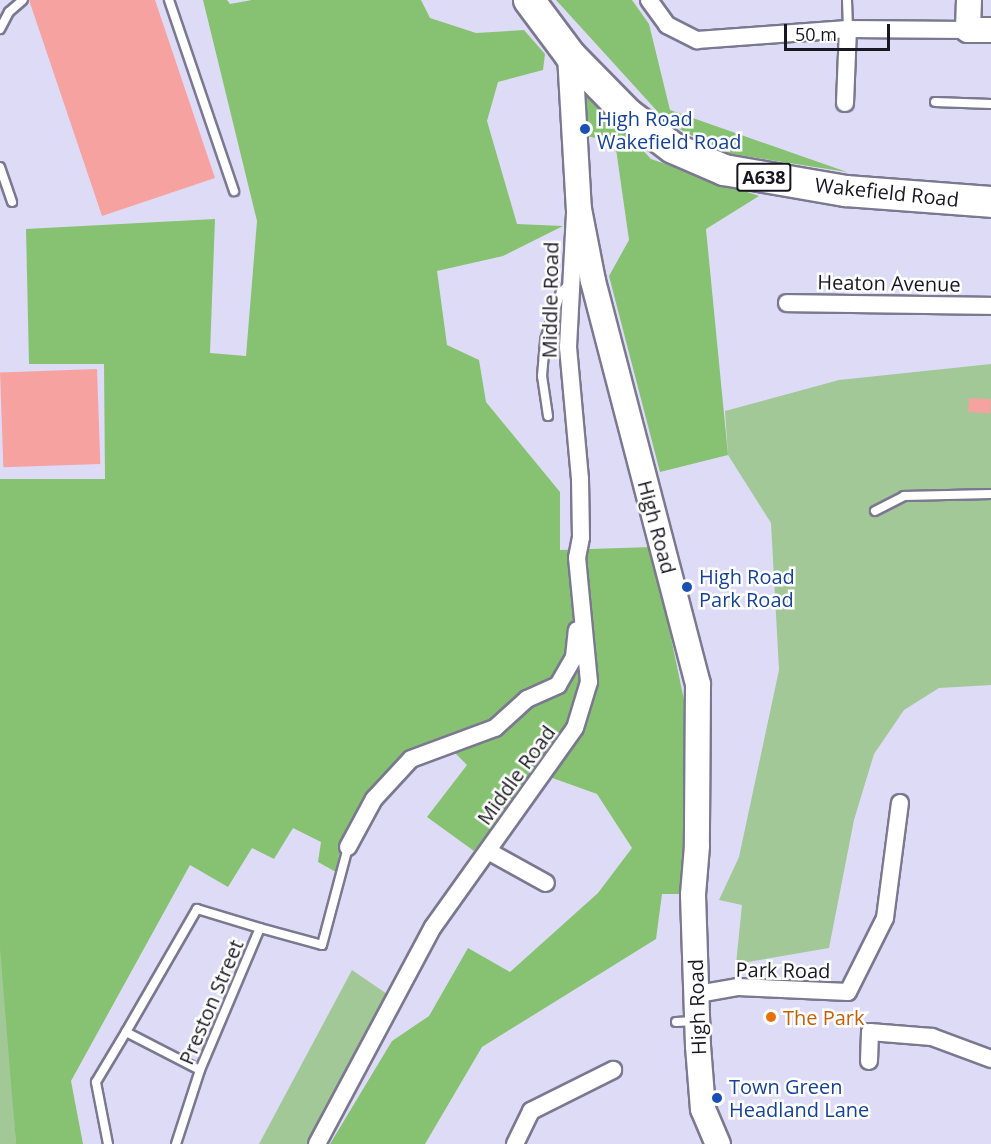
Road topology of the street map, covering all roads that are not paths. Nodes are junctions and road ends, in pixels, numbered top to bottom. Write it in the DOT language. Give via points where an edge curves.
graph roads {
  1 [pos="23,0"];
  2 [pos="169,0"];
  3 [pos="529,0"];
  4 [pos="649,0"];
  5 [pos="848,0"];
  6 [pos="969,0"];
  7 [pos="0,29"];
  8 [pos="848,29"];
  9 [pos="980,30"];
  10 [pos="570,55"];
  11 [pos="934,102"];
  12 [pos="845,103"];
  13 [pos="991,104"];
  14 [pos="0,167"];
  15 [pos="234,191"];
  16 [pos="12,202"];
  17 [pos="991,202"];
  18 [pos="579,209"];
  19 [pos="572,283"];
  20 [pos="786,303"];
  21 [pos="991,306"];
  22 [pos="548,416"];
  23 [pos="991,494"];
  24 [pos="875,511"];
  25 [pos="577,558"];
  26 [pos="900,803"];
  27 [pos="348,847"];
  28 [pos="488,851"];
  29 [pos="546,883"];
  30 [pos="260,928"];
  31 [pos="698,994"];
  32 [pos="126,1032"];
  33 [pos="991,1059"];
  34 [pos="869,1061"];
  35 [pos="200,1070"];
  36 [pos="613,1070"];
  37 [pos="108,1144"];
  38 [pos="176,1144"];
  39 [pos="317,1144"];
  40 [pos="515,1144"];
  41 [pos="718,1144"];
  1 -- 7 [label="lane" via="9,12"];
  2 -- 15 [label="lane"];
  3 -- 10 [label="highway, Wakefield Road / A638"];
  4 -- 8 [label="street" via="667,25 697,40"];
  5 -- 8 [label="lane"];
  6 -- 9 [label="street"];
  8 -- 9 [label="street"];
  8 -- 12 [label="street"];
  10 -- 17 [label="highway, Wakefield Road / A638" via="628,114 673,148 724,170 846,191"];
  10 -- 18 [label="street, High Road"];
  11 -- 13 [label="lane"];
  14 -- 16 [label="lane"];
  18 -- 19 [label="street, Middle Road" via="573,218"];
  18 -- 31 [label="street, High Road" via="605,330 698,684 693,895"];
  19 -- 22 [label="lane" via="561,292 545,340 542,376"];
  19 -- 25 [label="street, Middle Road" via="568,347 580,479 581,537"];
  20 -- 21 [label="street, Heaton Avenue"];
  23 -- 24 [label="lane" via="904,496"];
  25 -- 27 [label="street" via="572,572 578,622 574,657 558,685 527,699 495,728 411,759 374,799"];
  25 -- 28 [label="street, Middle Road" via="590,682 575,728"];
  26 -- 31 [label="street, Park Road" via="885,918 848,992 738,987"];
  27 -- 30 [label="lane, Preston Street" via="322,945"];
  28 -- 29 [label="street"];
  28 -- 39 [label="street, Middle Road" via="433,927"];
  30 -- 32 [label="lane" via="197,909"];
  30 -- 35 [label="lane, Preston Street"];
  31 -- 41 [label="street, High Road" via="687,1022 703,1109"];
  32 -- 35 [label="lane"];
  32 -- 37 [label="lane" via="96,1082"];
  33 -- 34 [label="street" via="932,1037 870,1032"];
  35 -- 38 [label="lane, Preston Street"];
  36 -- 40 [label="street" via="531,1111"];
}
